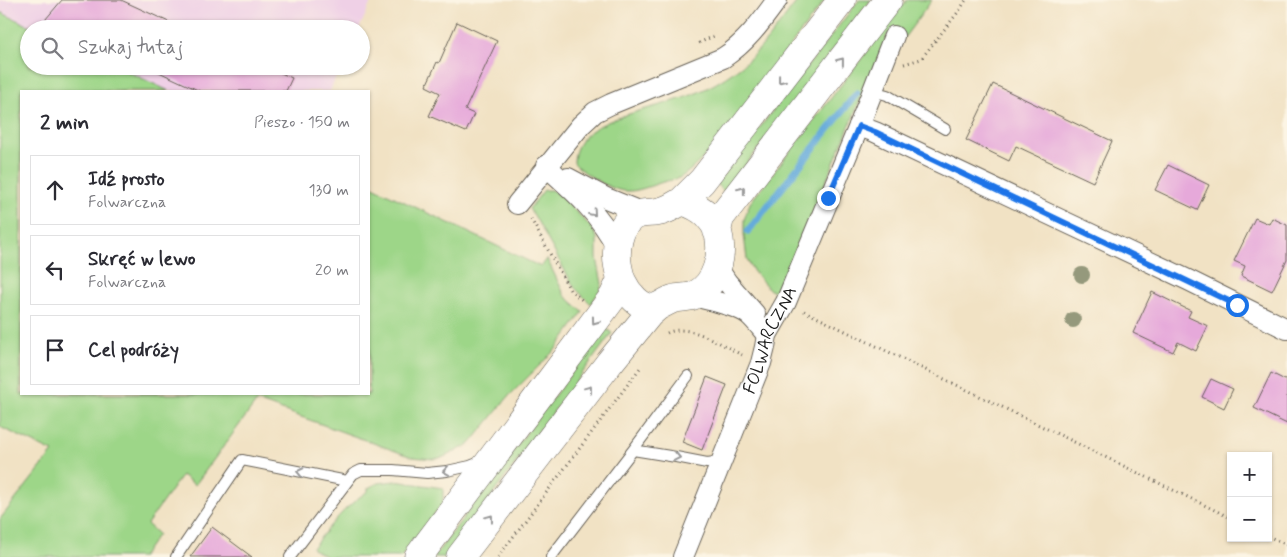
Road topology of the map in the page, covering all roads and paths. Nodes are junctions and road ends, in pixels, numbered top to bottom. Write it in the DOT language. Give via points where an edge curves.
graph roads {
  1 [pos="777,0"];
  2 [pos="842,0"];
  3 [pos="888,0"];
  4 [pos="966,0"];
  5 [pos="894,36"];
  6 [pos="884,60"];
  7 [pos="872,91"];
  8 [pos="859,126"];
  9 [pos="945,129"];
  10 [pos="546,166"];
  11 [pos="682,201"];
  12 [pos="516,204"];
  13 [pos="643,213"];
  14 [pos="718,231"];
  15 [pos="618,248"];
  16 [pos="717,267"];
  17 [pos="621,280"];
  18 [pos="694,296"];
  19 [pos="786,302"];
  20 [pos="657,307"];
  21 [pos="600,314"];
  22 [pos="1287,329"];
  23 [pos="767,335"];
  24 [pos="662,338"];
  25 [pos="610,362"];
  26 [pos="644,362"];
  27 [pos="761,363"];
  28 [pos="688,376"];
  29 [pos="632,378"];
  30 [pos="633,450"];
  31 [pos="492,457"];
  32 [pos="722,461"];
  33 [pos="347,482"];
  34 [pos="1227,516"];
  35 [pos="1272,538"];
  36 [pos="1287,545"];
  37 [pos="176,557"];
  38 [pos="290,557"];
  39 [pos="418,557"];
  40 [pos="460,557"];
  41 [pos="498,557"];
  42 [pos="551,557"];
  43 [pos="683,557"];
  1 -- 10 [label="street" via="752,34 734,51 595,112"];
  2 -- 11 [label="main road, one-way" via="702,181"];
  14 -- 3 [label="main road, one-way" via="720,218"];
  4 -- 6 [label="path" via="922,59 901,66"];
  5 -- 6 [label="street, FOLWARCZNA"];
  6 -- 7 [label="street, FOLWARCZNA"];
  7 -- 8 [label="street, FOLWARCZNA"];
  7 -- 9 [label="lane" via="887,95"];
  8 -- 19 [label="street, FOLWARCZNA"];
  8 -- 22 [label="street"];
  10 -- 12 [label="street"];
  10 -- 13 [label="street" via="606,198"];
  10 -- 15 [label="street, one-way" via="577,194 610,232"];
  11 -- 13 [label="main road" via="661,212"];
  11 -- 14 [label="main road" via="706,214"];
  12 -- 21 [label="path" via="532,220 570,290"];
  13 -- 15 [label="main road" via="632,217 624,226"];
  14 -- 16 [label="main road" via="720,251"];
  15 -- 17 [label="main road"];
  16 -- 18 [label="main road" via="709,283"];
  16 -- 23 [label="street"];
  17 -- 20 [label="main road" via="634,298 649,307"];
  17 -- 21 [label="main road"];
  18 -- 20 [label="main road" via="675,298"];
  18 -- 23 [label="street" via="740,310"];
  19 -- 23 [label="street, FOLWARCZNA"];
  19 -- 34 [label="path"];
  20 -- 25 [label="main road"];
  21 -- 31 [label="main road, one-way"];
  23 -- 27 [label="street, FOLWARCZNA"];
  24 -- 27 [label="path" via="674,331 688,330"];
  25 -- 29 [label="path"];
  40 -- 25 [label="main road, one-way"];
  26 -- 29 [label="path"];
  27 -- 32 [label="street, FOLWARCZNA"];
  28 -- 30 [label="lane"];
  29 -- 41 [label="path"];
  30 -- 32 [label="lane, one-way" via="707,463"];
  30 -- 42 [label="lane"];
  31 -- 33 [label="lane, one-way" via="470,466 427,473 360,470"];
  31 -- 39 [label="main road"];
  32 -- 43 [label="street, FOLWARCZNA"];
  33 -- 37 [label="lane, one-way" via="242,460"];
  33 -- 38 [label="lane"];
  35 -- 36 [label="path"];
}
